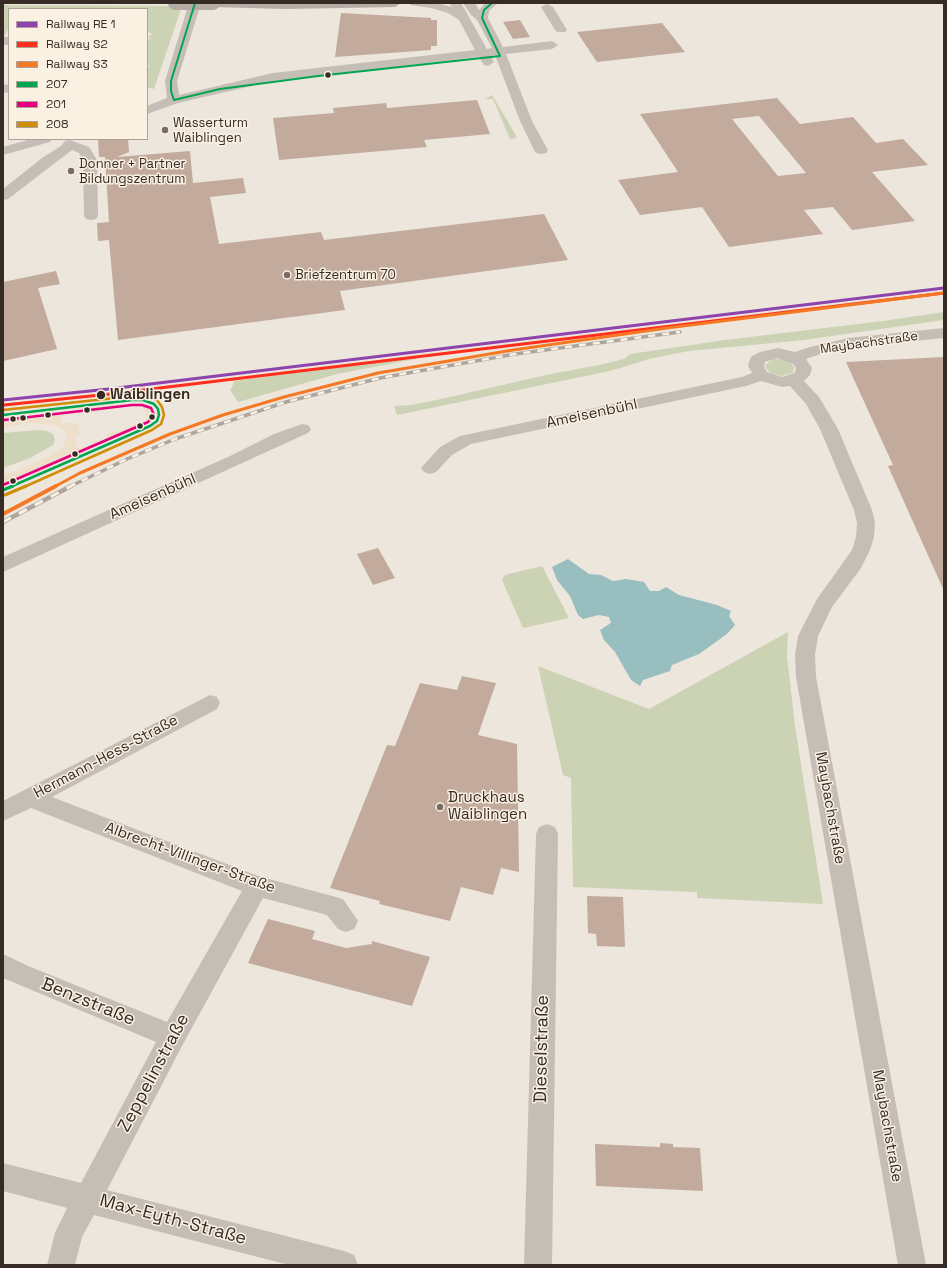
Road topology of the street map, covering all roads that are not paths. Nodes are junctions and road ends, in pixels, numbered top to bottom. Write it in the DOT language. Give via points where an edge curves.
graph roads {
  1 [pos="166,3"];
  2 [pos="175,3"];
  3 [pos="195,3"];
  4 [pos="213,3"];
  5 [pos="378,3"];
  6 [pos="395,3"];
  7 [pos="415,3"];
  8 [pos="456,3"];
  9 [pos="469,3"];
  10 [pos="492,3"];
  11 [pos="547,7"];
  12 [pos="464,18"];
  13 [pos="482,18"];
  14 [pos="561,30"];
  15 [pos="551,48"];
  16 [pos="499,53"];
  17 [pos="458,58"];
  18 [pos="485,58"];
  19 [pos="500,86"];
  20 [pos="174,100"];
  21 [pos="148,110"];
  22 [pos="526,121"];
  23 [pos="21,140"];
  24 [pos="42,140"];
  25 [pos="69,141"];
  26 [pos="3,147"];
  27 [pos="541,150"];
  28 [pos="3,151"];
  29 [pos="3,196"];
  30 [pos="91,216"];
  31 [pos="944,333"];
  32 [pos="795,358"];
  33 [pos="761,375"];
  34 [pos="794,380"];
  35 [pos="302,429"];
  36 [pos="430,468"];
  37 [pos="3,565"];
  38 [pos="210,703"];
  39 [pos="29,798"];
  40 [pos="3,812"];
  41 [pos="547,834"];
  42 [pos="257,886"];
  43 [pos="346,921"];
  44 [pos="3,966"];
  45 [pos="173,1037"];
  46 [pos="3,1177"];
  47 [pos="88,1198"];
  48 [pos="61,1265"];
  49 [pos="344,1265"];
  50 [pos="538,1265"];
  51 [pos="912,1265"];
  1 -- 2 [label="main road"];
  2 -- 4 [label="main road, bridge"];
  3 -- 20 [label="street" via="171,81"];
  4 -- 5 [label="main road"];
  5 -- 6 [label="main road"];
  7 -- 12 [label="street" via="439,7"];
  8 -- 12 [label="street"];
  9 -- 13 [label="street" via="475,13"];
  10 -- 13 [label="street" via="484,10"];
  11 -- 14 [label="street"];
  12 -- 18 [label="street"];
  13 -- 16 [label="street"];
  15 -- 16 [label="street"];
  16 -- 18 [label="street"];
  16 -- 22 [label="street"];
  17 -- 18 [label="street"];
  17 -- 18 [label="street" via="478,61"];
  17 -- 20 [label="street" via="220,90"];
  19 -- 22 [label="street" via="517,116"];
  20 -- 21 [label="street"];
  22 -- 27 [label="street"];
  23 -- 26 [label="street"];
  24 -- 28 [label="street"];
  25 -- 29 [label="street" via="66,149"];
  25 -- 30 [label="street" via="84,150 90,160"];
  31 -- 32 [label="street, Maybachstraße" via="848,343"];
  32 -- 33 [label="street" via="778,353 762,357 756,366"];
  32 -- 34 [label="street" via="802,365 804,372"];
  33 -- 34 [label="street" via="776,381"];
  33 -- 36 [label="street, Ameisenbühl" via="746,381 466,440 446,451"];
  34 -- 51 [label="street, Maybachstraße" via="813,401 829,429 866,523 866,537 861,550 824,604 808,636 805,655 806,677"];
  35 -- 37 [label="street, Ameisenbühl"];
  38 -- 39 [label="street, Hermann-Hess-Straße"];
  39 -- 40 [label="street, Hermann-Hess-Straße"];
  39 -- 42 [label="street, Albrecht-Villinger-Straße"];
  41 -- 50 [label="street, Dieselstraße"];
  42 -- 43 [label="street, Albrecht-Villinger-Straße" via="335,906"];
  42 -- 45 [label="street, Zeppelinstraße"];
  44 -- 45 [label="street, Benzstraße"];
  45 -- 47 [label="street, Zeppelinstraße"];
  46 -- 47 [label="street, Max-Eyth-Straße"];
  47 -- 48 [label="street, Zeppelinstraße" via="69,1233"];
  47 -- 49 [label="street, Max-Eyth-Straße"];
}
